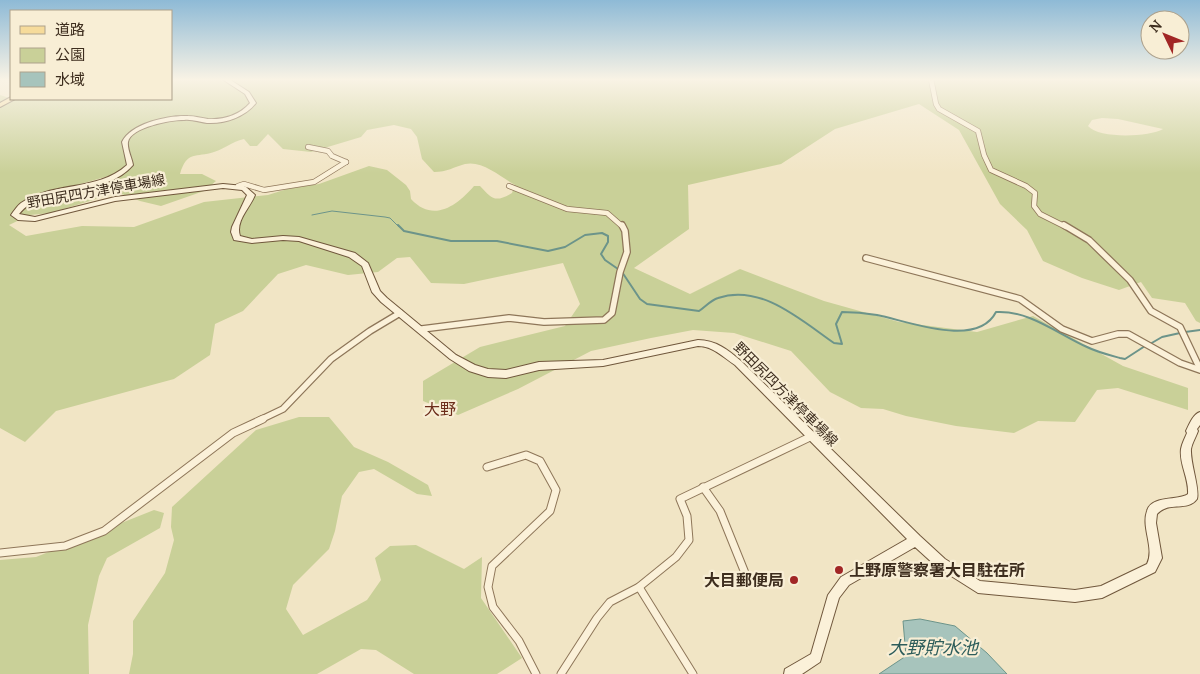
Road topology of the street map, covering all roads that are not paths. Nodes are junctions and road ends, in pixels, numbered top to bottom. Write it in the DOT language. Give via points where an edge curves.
graph roads {
  1 [pos="245,110"];
  2 [pos="942,110"];
  3 [pos="308,147"];
  4 [pos="238,186"];
  5 [pos="509,186"];
  6 [pos="866,258"];
  7 [pos="400,313"];
  8 [pos="422,330"];
  9 [pos="1200,370"];
  10 [pos="1200,416"];
  11 [pos="810,438"];
  12 [pos="487,466"];
  13 [pos="703,488"];
  14 [pos="916,540"];
  15 [pos="0,553"];
  16 [pos="745,573"];
  17 [pos="639,587"];
  18 [pos="536,674"];
  19 [pos="561,674"];
  20 [pos="693,674"];
  21 [pos="790,674"];
  1 -- 4 [label="main road, 野田尻四方津停車場線" via="218,121 181,118 139,128 127,137 125,143 130,165 126,171 31,200 17,209 15,215 35,219 115,199"];
  2 -- 9 [label="street" via="978,131 991,170 1035,193 1034,206 1040,214 1089,240 1130,280 1152,312 1180,328"];
  3 -- 4 [label="street" via="328,151 346,162 314,182 264,190 244,184"];
  4 -- 7 [label="main road, 野田尻四方津停車場線" via="251,195 235,225 237,238 252,241 299,239 352,256 365,265 376,292"];
  5 -- 8 [label="street" via="567,209 607,213 622,224 628,249 612,313 598,321 544,322 509,318"];
  6 -- 9 [label="street" via="1020,299 1062,328 1092,341 1128,334"];
  7 -- 8 [label="main road, 野田尻四方津停車場線"];
  7 -- 15 [label="street" via="331,359 283,409 233,433 104,531 65,546"];
  8 -- 11 [label="main road, 野田尻四方津停車場線" via="453,357 472,368 506,374 539,366 603,362 706,343 726,353"];
  10 -- 14 [label="main road, 野田尻四方津停車場線" via="1186,449 1195,484 1193,496 1186,501 1162,504 1152,511 1156,558 1151,568 1119,585 1102,592 1075,596 978,587 941,563"];
  11 -- 13 [label="street"];
  11 -- 14 [label="main road, 野田尻四方津停車場線"];
  12 -- 18 [label="street" via="526,455 540,461 556,490 550,511 492,566 488,587 493,607 518,641"];
  13 -- 16 [label="street" via="720,511"];
  13 -- 17 [label="street" via="680,499 687,516 689,540 676,557"];
  14 -- 21 [label="main road" via="844,581 834,596 816,658"];
  17 -- 19 [label="street" via="610,602"];
  17 -- 20 [label="street"];
}
